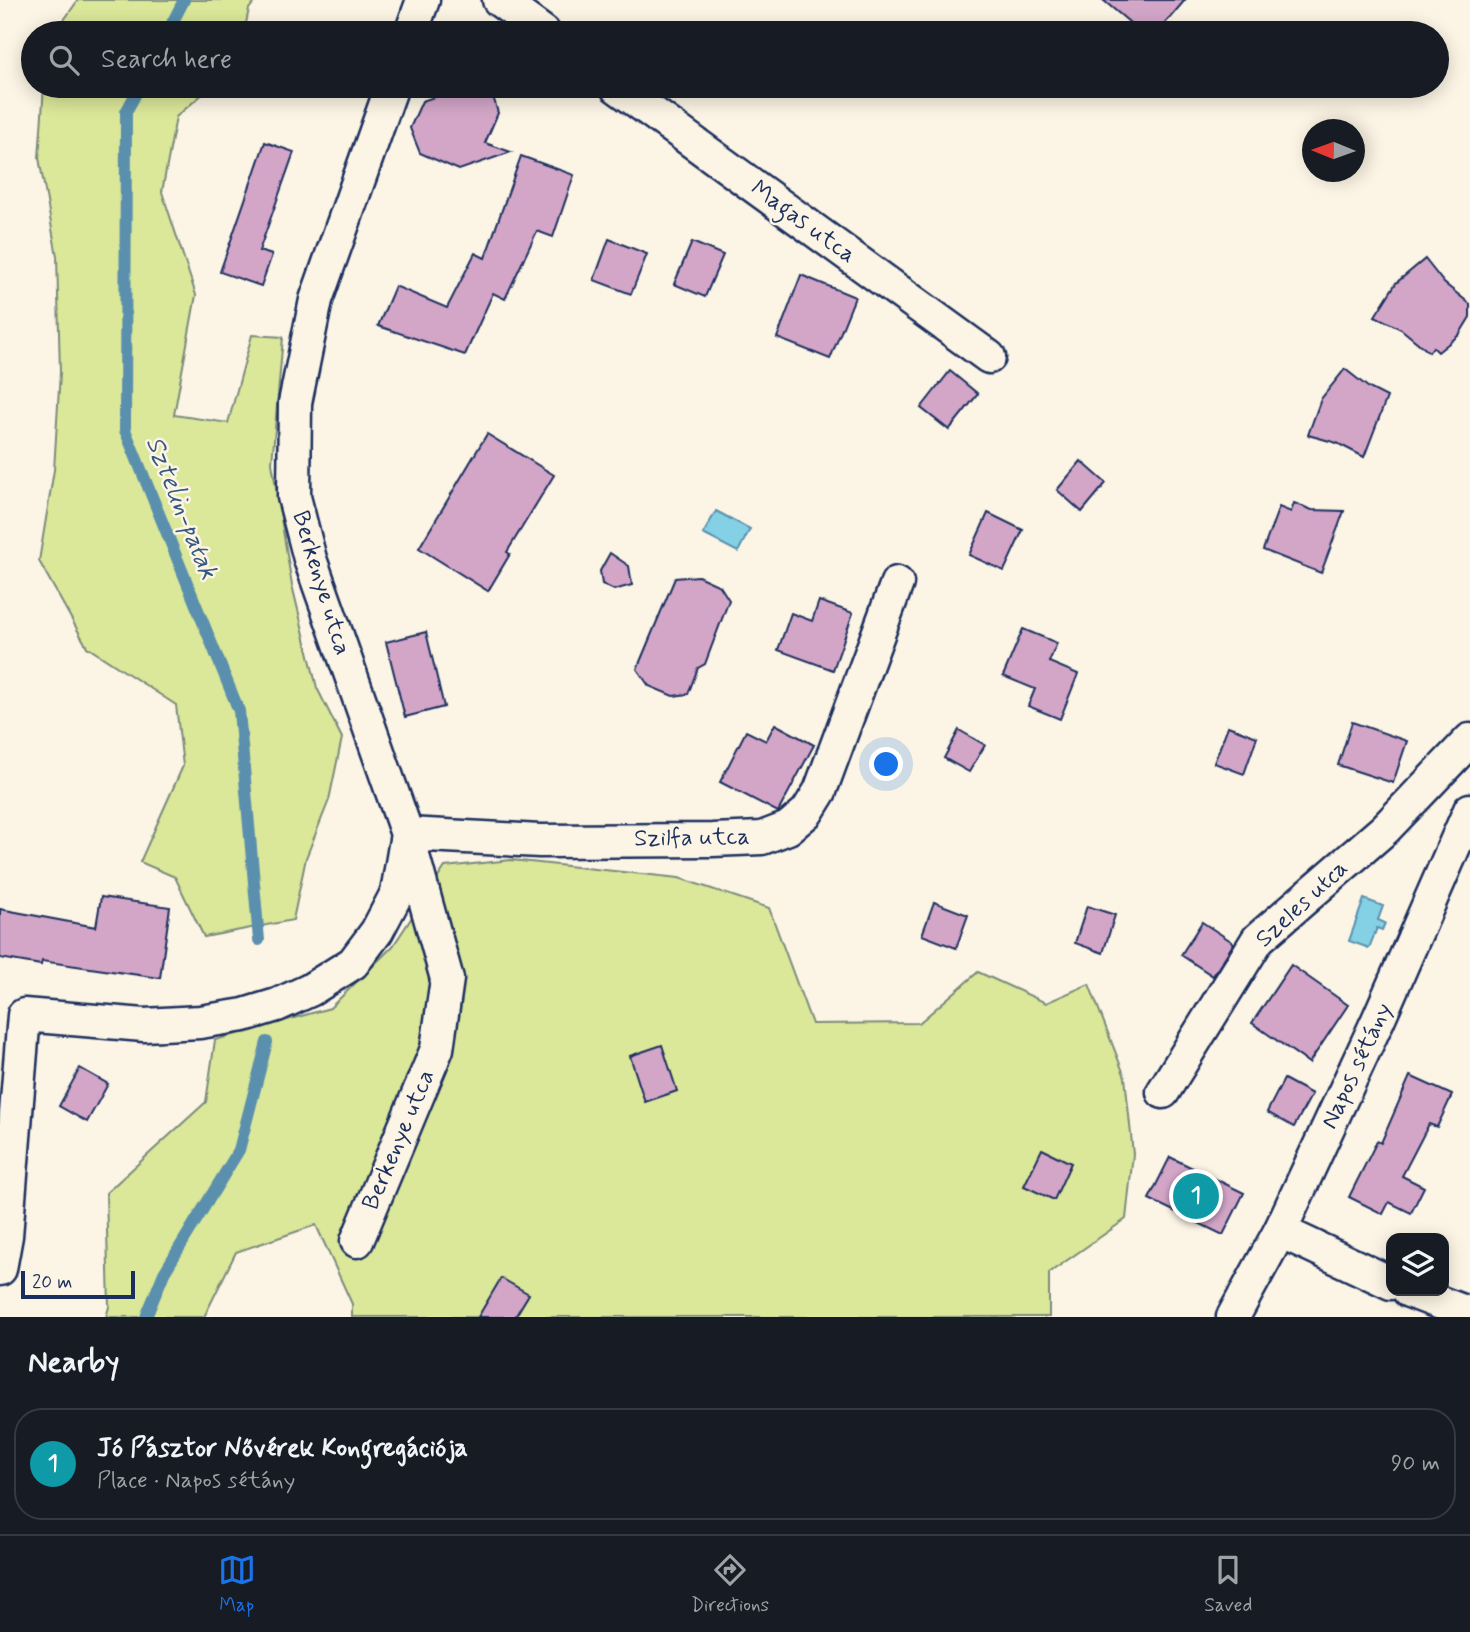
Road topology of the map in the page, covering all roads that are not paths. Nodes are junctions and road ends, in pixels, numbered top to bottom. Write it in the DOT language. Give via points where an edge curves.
graph roads {
  1 [pos="423,0"];
  2 [pos="499,0"];
  3 [pos="415,21"];
  4 [pos="528,21"];
  5 [pos="389,98"];
  6 [pos="632,98"];
  7 [pos="989,358"];
  8 [pos="897,583"];
  9 [pos="1470,740"];
  10 [pos="1470,810"];
  11 [pos="407,834"];
  12 [pos="12,1013"];
  13 [pos="1163,1092"];
  14 [pos="1280,1231"];
  15 [pos="357,1241"];
  16 [pos="0,1269"];
  17 [pos="1386,1281"];
  18 [pos="1414,1302"];
  19 [pos="1470,1314"];
  20 [pos="1233,1317"];
  1 -- 3 [label="street"];
  2 -- 4 [label="street"];
  5 -- 11 [label="street, Berkenye utca" via="316,300 295,403 294,498 310,559"];
  6 -- 7 [label="street, Magas utca"];
  8 -- 11 [label="street, Szilfa utca" via="820,791 807,812 788,828 762,838 712,840 540,841"];
  9 -- 13 [label="street, Szeles utca" via="1385,828 1258,939"];
  10 -- 14 [label="street, Napos sétány"];
  11 -- 12 [label="street, Berkenye utca" via="397,893 377,932 353,964 310,990 266,1008 200,1022 144,1025"];
  11 -- 15 [label="street, Berkenye utca" via="447,979 437,1049"];
  12 -- 16 [label="street, Berkenye utca" via="6,1236"];
  14 -- 17 [label="street"];
  14 -- 20 [label="street, Napos sétány"];
  18 -- 19 [label="street"];
}
